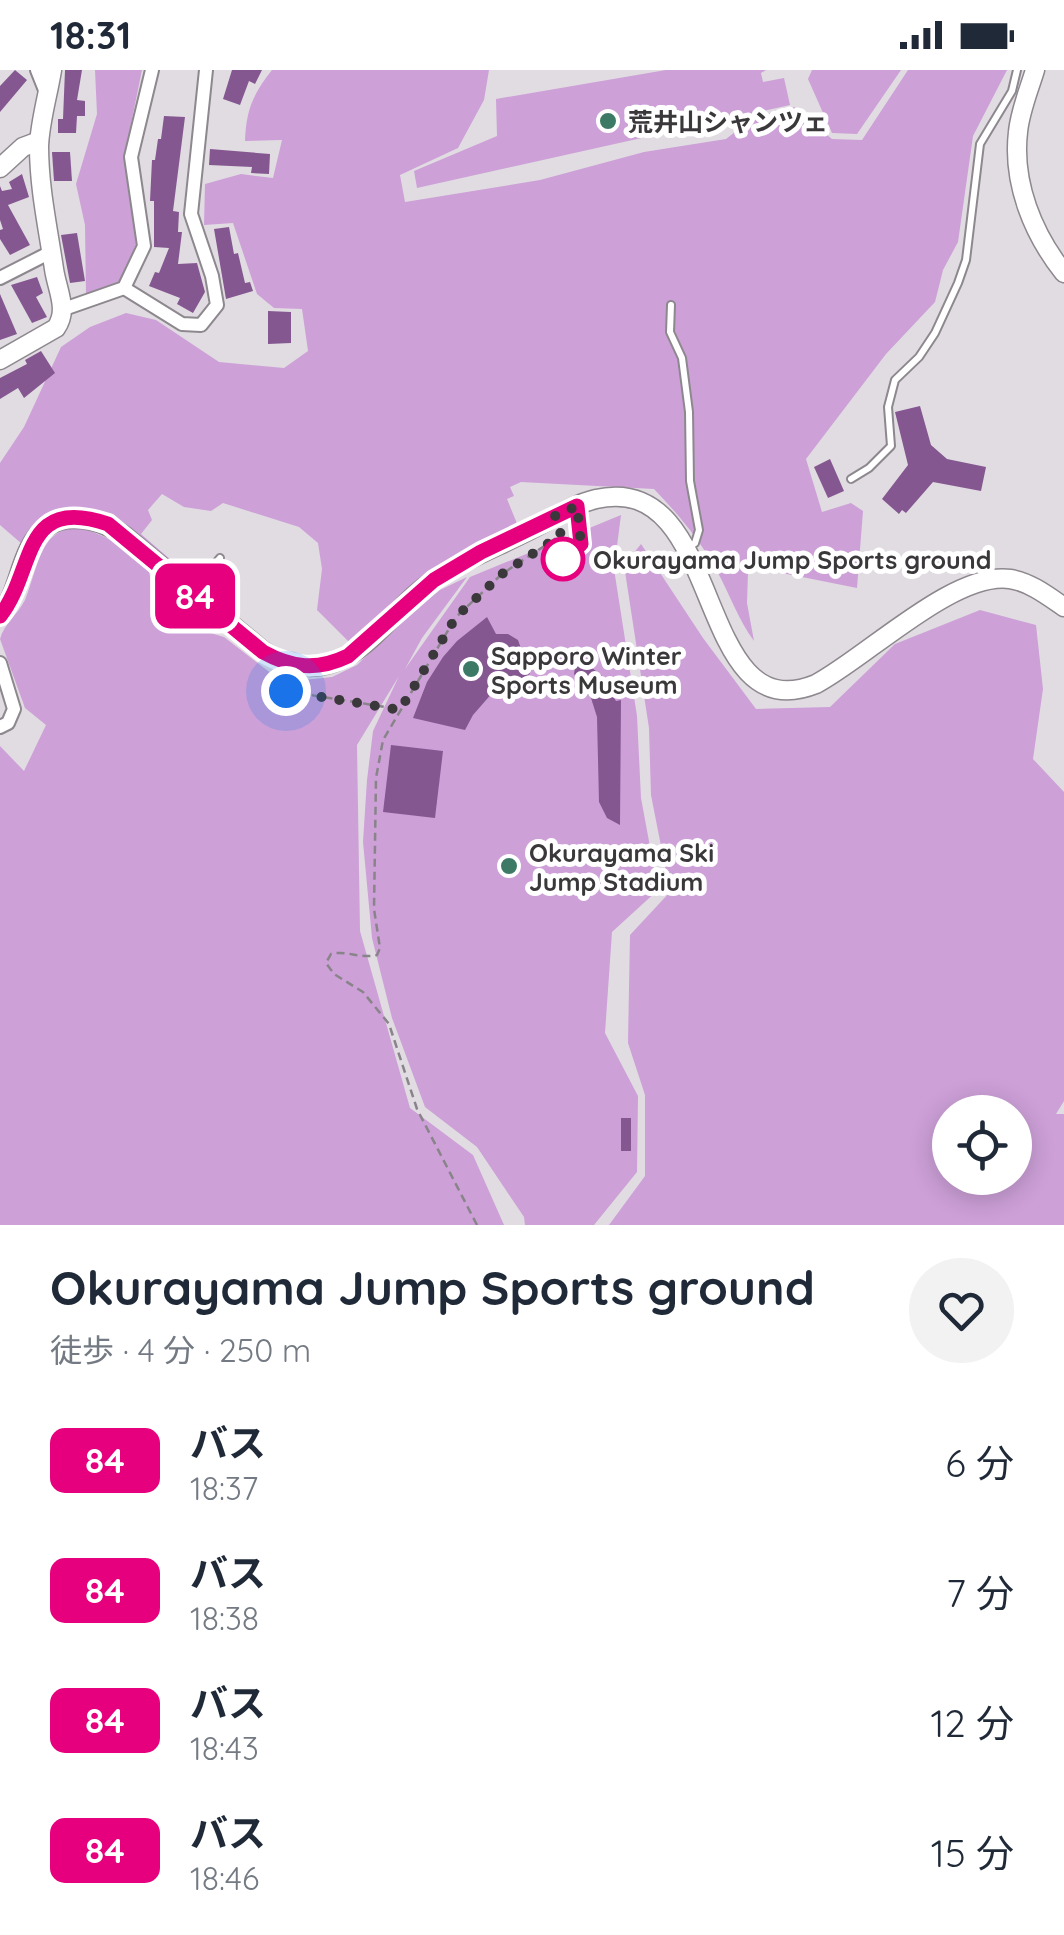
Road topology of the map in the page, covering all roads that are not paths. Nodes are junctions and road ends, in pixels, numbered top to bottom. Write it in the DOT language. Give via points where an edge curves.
graph roads {
  1 [pos="37,70"];
  2 [pos="52,70"];
  3 [pos="152,70"];
  4 [pos="206,70"];
  5 [pos="1016,70"];
  6 [pos="1035,70"];
  7 [pos="48,98"];
  8 [pos="40,141"];
  9 [pos="0,168"];
  10 [pos="51,252"];
  11 [pos="1064,273"];
  12 [pos="0,278"];
  13 [pos="124,288"];
  14 [pos="672,305"];
  15 [pos="64,309"];
  16 [pos="0,360"];
  17 [pos="851,479"];
  18 [pos="577,506"];
  19 [pos="686,549"];
  20 [pos="220,558"];
  21 [pos="563,559"];
  22 [pos="191,592"];
  23 [pos="1064,607"];
  24 [pos="0,616"];
  25 [pos="0,664"];
  26 [pos="0,727"];
  1 -- 7 [label="street"];
  2 -- 7 [label="street"];
  3 -- 13 [label="street" via="131,156 144,246"];
  4 -- 13 [label="street" via="191,214 216,304 201,325 182,324"];
  5 -- 17 [label="lane" via="1012,91 980,144 958,282 919,358 895,380 890,446"];
  6 -- 11 [label="street" via="1018,131 1020,181 1034,227"];
  7 -- 8 [label="street"];
  8 -- 9 [label="street" via="23,146"];
  8 -- 10 [label="street"];
  10 -- 12 [label="street"];
  10 -- 15 [label="street"];
  13 -- 15 [label="street"];
  14 -- 19 [label="lane" via="670,332 682,358 699,530 696,544"];
  15 -- 16 [label="street" via="56,328"];
  18 -- 19 [label="street" via="606,498 646,504 672,525"];
  18 -- 21 [label="lane" via="581,544"];
  18 -- 22 [label="street" via="434,580 334,663 303,667 275,658"];
  19 -- 23 [label="street" via="741,664 774,690 816,684 980,581 1023,582"];
  20 -- 22 [label="lane"];
  22 -- 24 [label="street" via="108,524 67,518 46,527 30,547"];
  25 -- 26 [label="street" via="14,708"];
}
